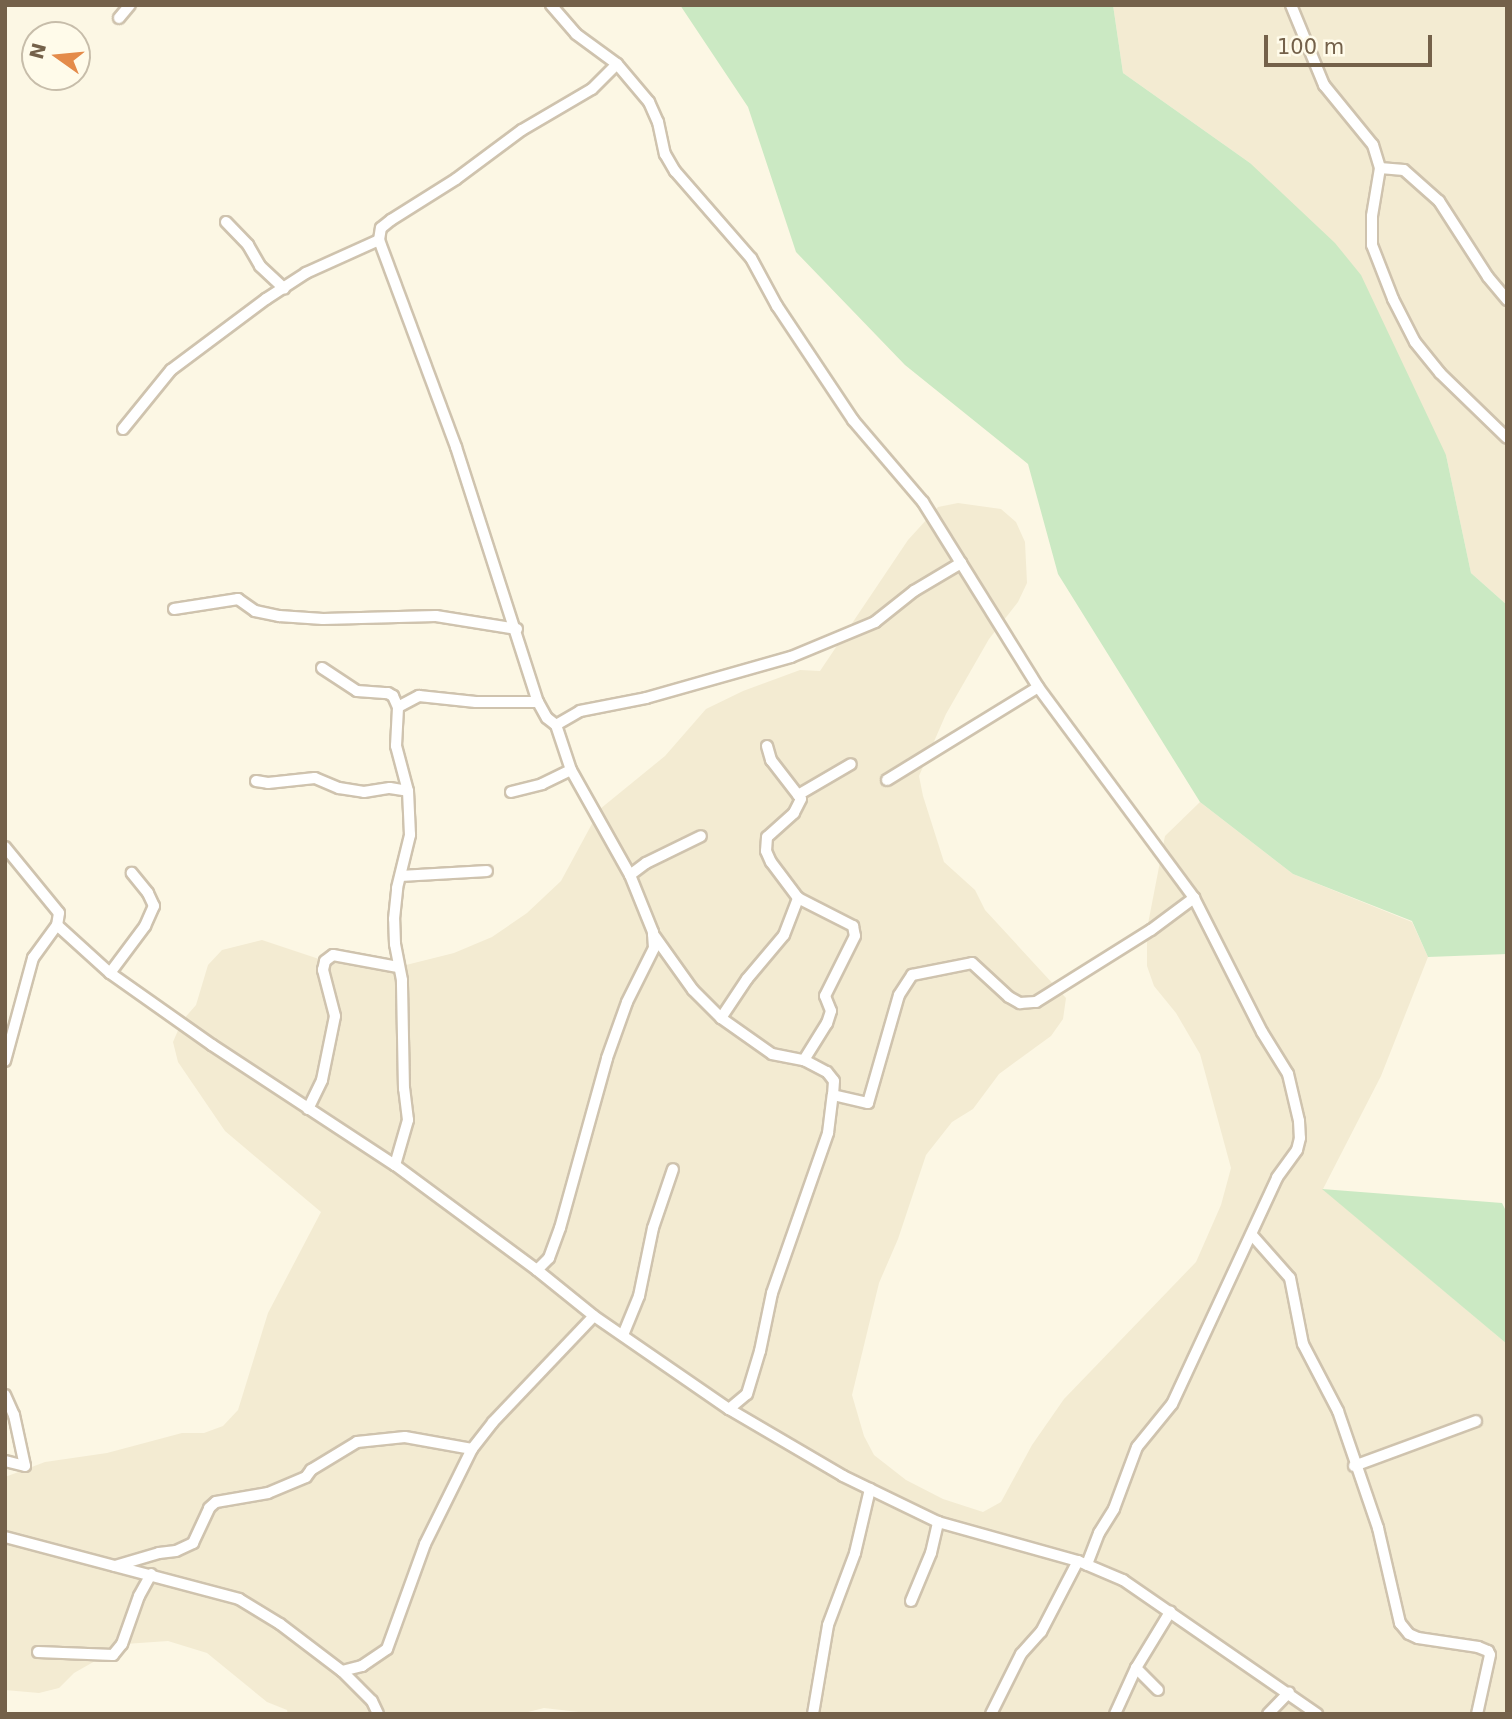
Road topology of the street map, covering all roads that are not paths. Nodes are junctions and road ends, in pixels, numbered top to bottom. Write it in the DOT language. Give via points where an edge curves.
graph roads {
  1 [pos="130,5"];
  2 [pos="551,5"];
  3 [pos="1291,5"];
  4 [pos="119,18"];
  5 [pos="617,64"];
  6 [pos="1380,169"];
  7 [pos="226,222"];
  8 [pos="379,240"];
  9 [pos="285,288"];
  10 [pos="1507,300"];
  11 [pos="123,429"];
  12 [pos="1507,438"];
  13 [pos="961,563"];
  14 [pos="174,610"];
  15 [pos="517,629"];
  16 [pos="322,668"];
  17 [pos="1038,687"];
  18 [pos="538,702"];
  19 [pos="398,707"];
  20 [pos="556,725"];
  21 [pos="767,746"];
  22 [pos="851,764"];
  23 [pos="571,770"];
  24 [pos="256,780"];
  25 [pos="887,780"];
  26 [pos="408,791"];
  27 [pos="511,792"];
  28 [pos="798,795"];
  29 [pos="701,836"];
  30 [pos="5,847"];
  31 [pos="487,871"];
  32 [pos="132,873"];
  33 [pos="630,875"];
  34 [pos="401,876"];
  35 [pos="798,898"];
  36 [pos="1194,898"];
  37 [pos="57,925"];
  38 [pos="653,932"];
  39 [pos="398,967"];
  40 [pos="110,973"];
  41 [pos="721,1018"];
  42 [pos="804,1060"];
  43 [pos="5,1061"];
  44 [pos="833,1095"];
  45 [pos="308,1109"];
  46 [pos="395,1165"];
  47 [pos="673,1169"];
  48 [pos="1252,1235"];
  49 [pos="537,1270"];
  50 [pos="594,1317"];
  51 [pos="623,1335"];
  52 [pos="5,1395"];
  53 [pos="729,1409"];
  54 [pos="1476,1421"];
  55 [pos="472,1449"];
  56 [pos="5,1461"];
  57 [pos="1354,1466"];
  58 [pos="870,1489"];
  59 [pos="938,1522"];
  60 [pos="5,1537"];
  61 [pos="1083,1563"];
  62 [pos="113,1567"];
  63 [pos="151,1574"];
  64 [pos="911,1601"];
  65 [pos="1170,1612"];
  66 [pos="38,1652"];
  67 [pos="1136,1668"];
  68 [pos="342,1671"];
  69 [pos="1158,1690"];
  70 [pos="1289,1692"];
  71 [pos="378,1714"];
  72 [pos="813,1714"];
  73 [pos="991,1714"];
  74 [pos="1115,1714"];
  75 [pos="1268,1714"];
  76 [pos="1317,1714"];
  77 [pos="1476,1714"];
  1 -- 4 [label="street"];
  2 -- 5 [label="street" via="576,34"];
  3 -- 6 [label="street" via="1324,85 1373,145"];
  5 -- 8 [label="street" via="584,94 390,220 381,228"];
  5 -- 13 [label="street" via="649,102 675,171 751,258 846,410 923,502"];
  6 -- 10 [label="street" via="1405,170 1439,201"];
  6 -- 12 [label="street" via="1372,245 1393,299 1415,342 1440,373"];
  7 -- 9 [label="street" via="260,266"];
  8 -- 9 [label="street" via="306,273"];
  8 -- 15 [label="street"];
  9 -- 11 [label="street" via="171,370"];
  13 -- 17 [label="street"];
  13 -- 20 [label="street" via="875,622 791,657 646,698 580,711"];
  14 -- 15 [label="street" via="238,599 255,611 279,616 436,616"];
  15 -- 18 [label="street"];
  16 -- 19 [label="street" via="357,691 388,693"];
  17 -- 25 [label="street"];
  17 -- 36 [label="street"];
  18 -- 19 [label="street" via="419,696"];
  18 -- 20 [label="street"];
  19 -- 26 [label="street" via="396,746"];
  20 -- 23 [label="street"];
  21 -- 28 [label="street" via="771,760"];
  22 -- 28 [label="street"];
  23 -- 27 [label="street"];
  23 -- 33 [label="street"];
  24 -- 26 [label="street" via="315,778 364,792"];
  26 -- 34 [label="street" via="410,835"];
  28 -- 35 [label="street" via="801,799 794,813 767,837 766,851"];
  29 -- 33 [label="street"];
  30 -- 37 [label="street" via="59,914"];
  31 -- 34 [label="street"];
  32 -- 40 [label="street" via="154,906"];
  33 -- 38 [label="street"];
  34 -- 39 [label="street" via="394,919"];
  35 -- 41 [label="street" via="784,935"];
  35 -- 42 [label="street" via="853,926 855,936 825,996 831,1011 827,1023"];
  36 -- 44 [label="street" via="1037,1002 1020,1003 1009,997 972,963 912,975 899,995 868,1102"];
  36 -- 48 [label="street" via="1288,1074 1299,1121 1297,1150 1277,1178"];
  37 -- 40 [label="street"];
  37 -- 43 [label="street" via="33,958"];
  38 -- 41 [label="street" via="693,990"];
  38 -- 49 [label="street" via="654,948 627,1002 607,1058 560,1228 549,1258"];
  39 -- 45 [label="street" via="333,955 325,961 323,970 335,1016 322,1080"];
  39 -- 46 [label="street" via="408,1120"];
  40 -- 45 [label="street"];
  41 -- 42 [label="street" via="772,1054"];
  42 -- 44 [label="street" via="827,1072 834,1081"];
  44 -- 53 [label="street" via="828,1133 772,1293 747,1394"];
  45 -- 46 [label="street"];
  46 -- 49 [label="street"];
  47 -- 51 [label="street" via="653,1228 639,1296"];
  48 -- 57 [label="street" via="1290,1278 1303,1344 1338,1411"];
  48 -- 61 [label="street" via="1177,1394 1137,1447 1114,1509"];
  49 -- 50 [label="street"];
  50 -- 51 [label="street"];
  50 -- 55 [label="street"];
  51 -- 53 [label="street"];
  52 -- 56 [label="street" via="25,1466"];
  53 -- 58 [label="street"];
  54 -- 57 [label="street"];
  55 -- 62 [label="street" via="405,1437 357,1442 306,1477 268,1493 216,1502 193,1543"];
  55 -- 68 [label="street" via="425,1544 387,1649 362,1666"];
  57 -- 77 [label="street" via="1378,1528 1400,1623 1418,1638 1478,1647 1490,1655"];
  58 -- 59 [label="street"];
  58 -- 72 [label="street" via="855,1553 828,1625"];
  59 -- 61 [label="street"];
  59 -- 64 [label="street"];
  60 -- 62 [label="street"];
  61 -- 65 [label="street" via="1123,1580"];
  61 -- 73 [label="street" via="1041,1632 1021,1654"];
  62 -- 63 [label="street"];
  63 -- 66 [label="street" via="113,1655"];
  63 -- 68 [label="street" via="239,1598"];
  65 -- 67 [label="street"];
  65 -- 70 [label="street"];
  67 -- 69 [label="street"];
  67 -- 74 [label="street"];
  68 -- 71 [label="street" via="372,1701"];
  70 -- 75 [label="street"];
  70 -- 76 [label="street"];
}
